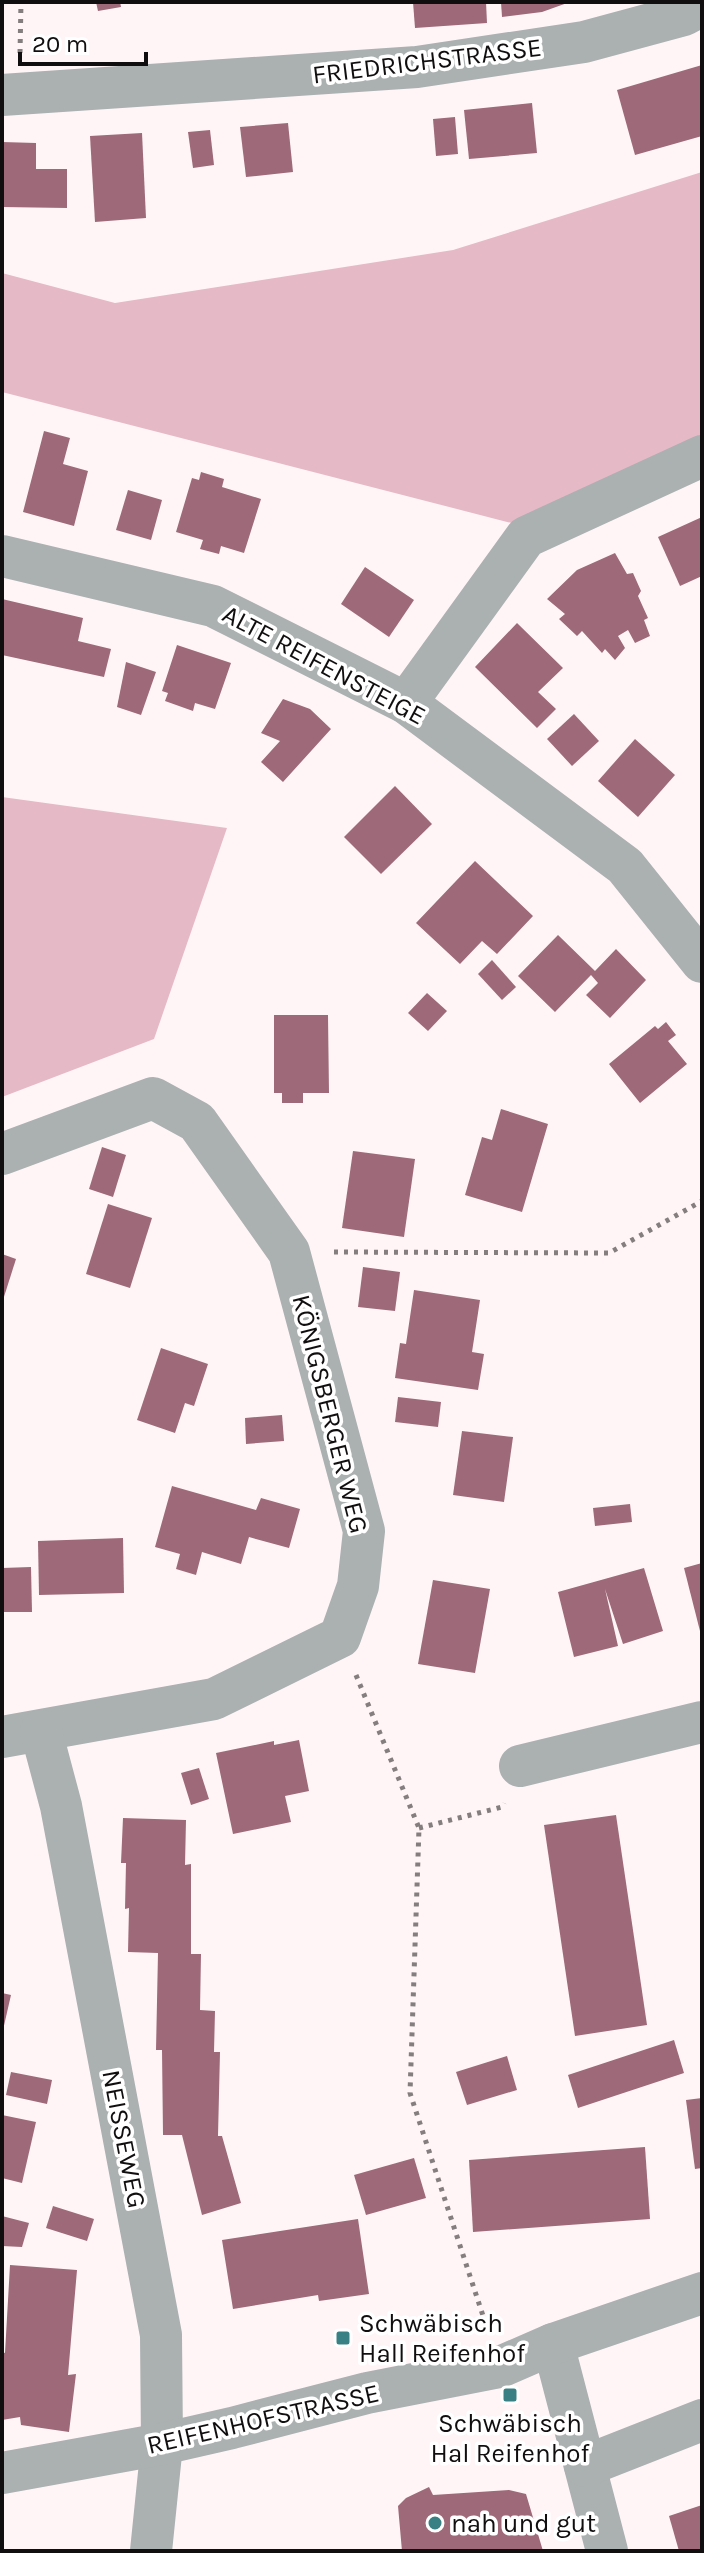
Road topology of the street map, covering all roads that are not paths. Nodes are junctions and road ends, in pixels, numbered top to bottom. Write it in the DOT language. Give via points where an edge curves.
graph roads {
  1 [pos="702,5"];
  2 [pos="2,95"];
  3 [pos="702,456"];
  4 [pos="2,556"];
  5 [pos="406,703"];
  6 [pos="702,962"];
  7 [pos="2,1154"];
  8 [pos="702,1722"];
  9 [pos="22,1734"];
  10 [pos="520,1766"];
  11 [pos="702,2293"];
  12 [pos="553,2344"];
  13 [pos="702,2420"];
  14 [pos="162,2444"];
  15 [pos="585,2466"];
  16 [pos="2,2473"];
  17 [pos="151,2551"];
  18 [pos="607,2551"];
  1 -- 2 [label="street, FRIEDRICHSTRASSE" via="684,15 584,42 417,67"];
  3 -- 5 [label="street" via="526,537"];
  4 -- 5 [label="street, ALTE REIFENSTEIGE" via="213,606"];
  5 -- 6 [label="street, ALTE REIFENSTEIGE" via="625,866"];
  7 -- 9 [label="street, KÖNIGSBERGER WEG" via="153,1098 197,1122 289,1252 364,1531 358,1586 340,1637 214,1699"];
  8 -- 10 [label="street"];
  9 -- 14 [label="street, NEISSEWEG" via="61,1806 161,2335"];
  11 -- 12 [label="street, REIFENHOFSTRASSE"];
  12 -- 14 [label="street, REIFENHOFSTRASSE" via="500,2367 367,2393"];
  12 -- 15 [label="street"];
  13 -- 15 [label="street"];
  14 -- 16 [label="street, REIFENHOFSTRASSE"];
  14 -- 17 [label="street, NEISSEWEG"];
  15 -- 18 [label="street"];
}
